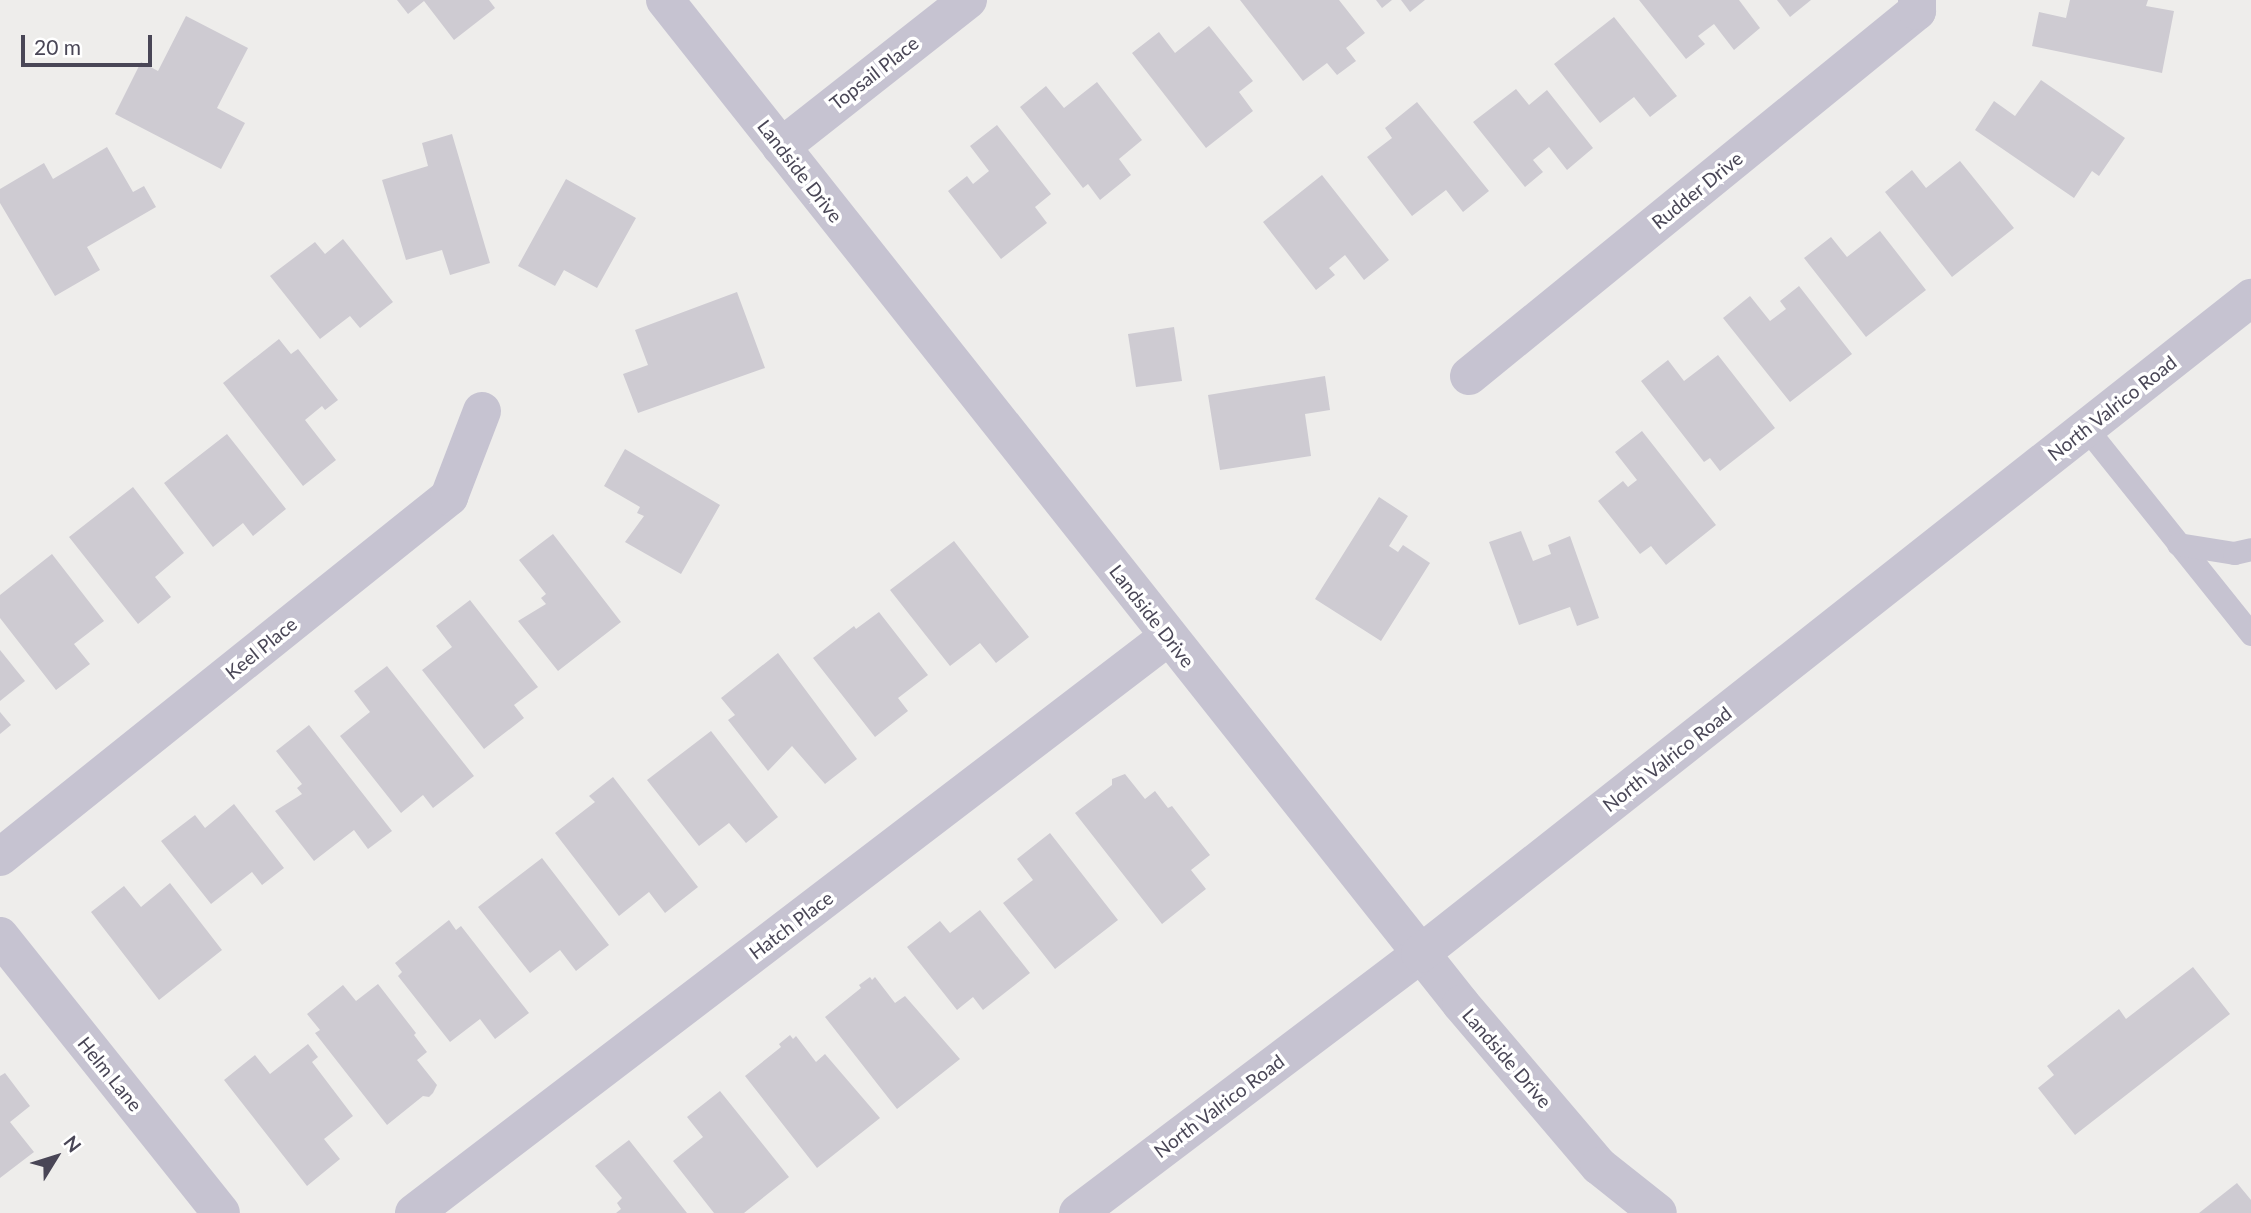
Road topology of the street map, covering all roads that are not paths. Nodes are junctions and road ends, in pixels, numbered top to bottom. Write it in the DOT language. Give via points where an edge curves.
graph roads {
  1 [pos="665,0"];
  2 [pos="968,0"];
  3 [pos="1917,0"];
  4 [pos="781,147"];
  5 [pos="2251,298"];
  6 [pos="1469,376"];
  7 [pos="482,411"];
  8 [pos="2086,428"];
  9 [pos="2178,544"];
  10 [pos="2251,549"];
  11 [pos="2251,634"];
  12 [pos="1168,637"];
  13 [pos="0,857"];
  14 [pos="0,936"];
  15 [pos="1420,954"];
  16 [pos="221,1213"];
  17 [pos="414,1213"];
  18 [pos="1078,1213"];
  19 [pos="1658,1213"];
  1 -- 4 [label="street, Landside Drive"];
  2 -- 4 [label="street, Topsail Place"];
  3 -- 6 [label="street, Rudder Drive" via="1917,11"];
  4 -- 12 [label="street, Landside Drive"];
  5 -- 8 [label="street, North Valrico Road"];
  7 -- 13 [label="street, Keel Place" via="449,497"];
  8 -- 9 [label="lane"];
  8 -- 15 [label="street, North Valrico Road"];
  9 -- 10 [label="lane" via="2234,552"];
  9 -- 11 [label="lane"];
  12 -- 15 [label="street, Landside Drive"];
  12 -- 17 [label="street, Hatch Place"];
  14 -- 16 [label="street, Helm Lane"];
  15 -- 18 [label="street, North Valrico Road"];
  15 -- 19 [label="street, Landside Drive" via="1599,1166"];
}
